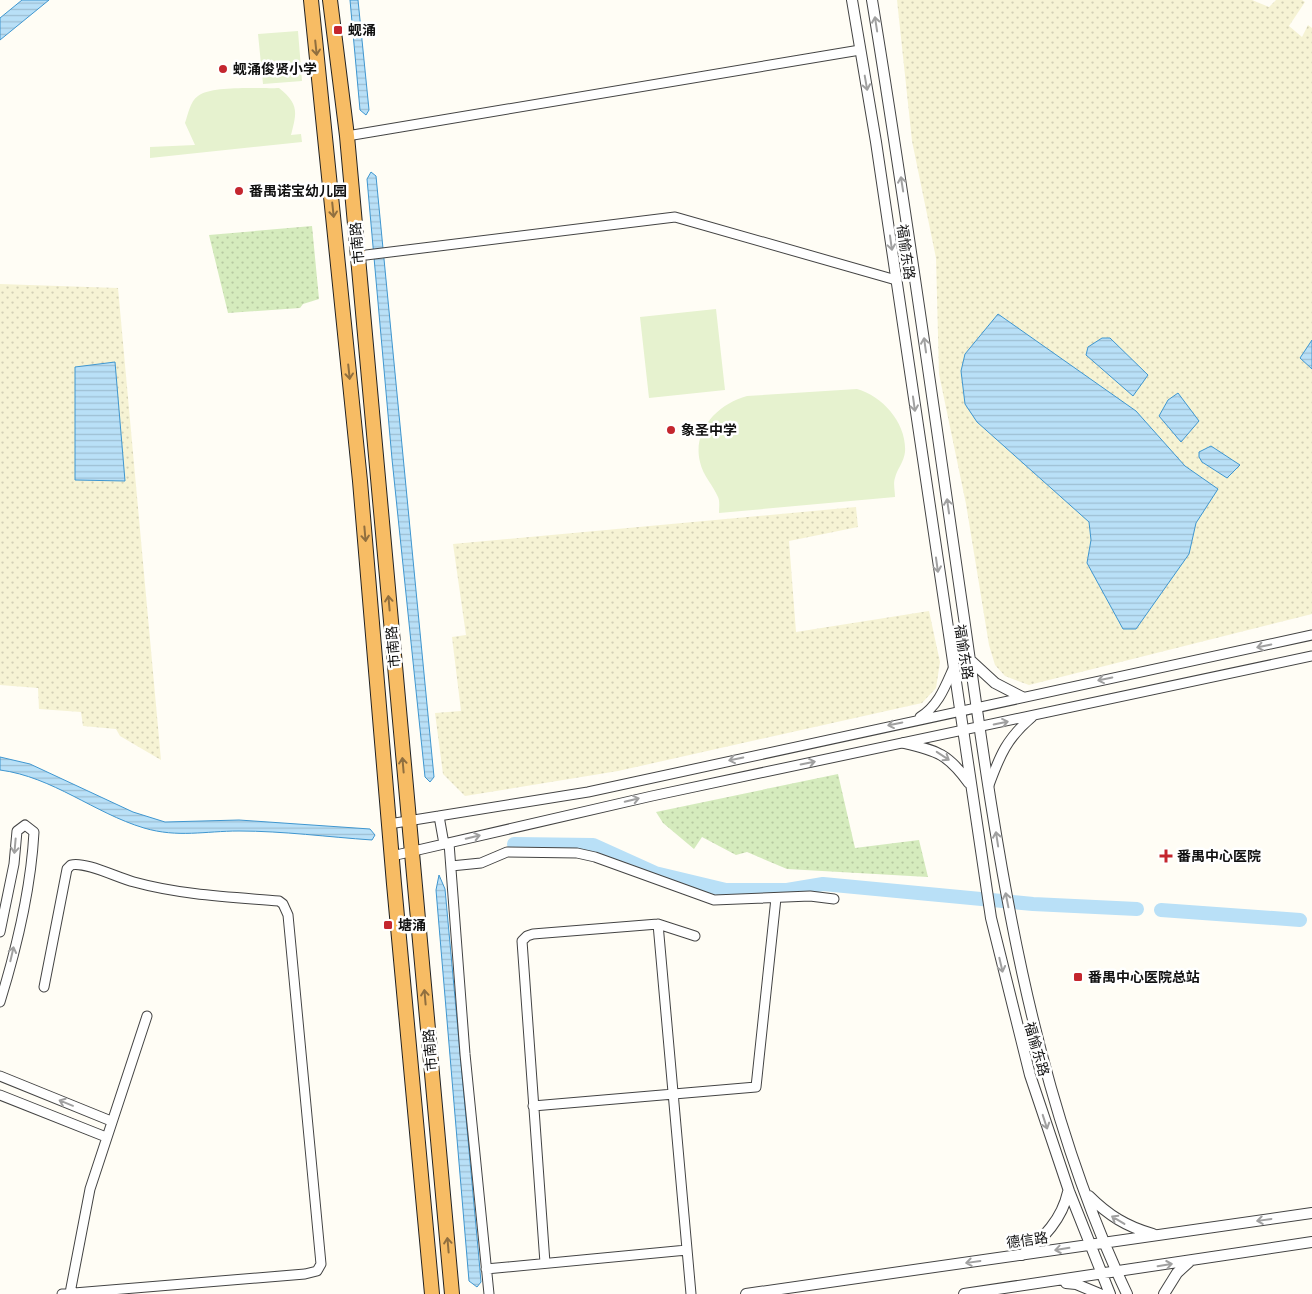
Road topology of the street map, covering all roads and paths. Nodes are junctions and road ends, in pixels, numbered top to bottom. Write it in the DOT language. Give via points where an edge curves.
graph roads {
  1 [pos="311,0"];
  2 [pos="330,0"];
  3 [pos="852,0"];
  4 [pos="872,0"];
  5 [pos="860,50"];
  6 [pos="347,136"];
  7 [pos="364,256"];
  8 [pos="896,280"];
  9 [pos="1312,636"];
  10 [pos="1312,656"];
  11 [pos="970,660"];
  12 [pos="953,668"];
  13 [pos="1022,697"];
  14 [pos="976,707"];
  15 [pos="959,710"];
  16 [pos="1033,716"];
  17 [pos="914,720"];
  18 [pos="980,727"];
  19 [pos="962,731"];
  20 [pos="904,743"];
  21 [pos="989,785"];
  22 [pos="970,786"];
  23 [pos="406,790"];
  24 [pos="386,793"];
  25 [pos="990,796"];
  26 [pos="972,800"];
  27 [pos="439,816"];
  28 [pos="409,821"];
  29 [pos="389,824"];
  30 [pos="447,843"];
  31 [pos="412,852"];
  32 [pos="392,856"];
  33 [pos="451,866"];
  34 [pos="414,882"];
  35 [pos="394,884"];
  36 [pos="776,898"];
  37 [pos="834,899"];
  38 [pos="658,924"];
  39 [pos="0,932"];
  40 [pos="695,936"];
  41 [pos="44,987"];
  42 [pos="0,1002"];
  43 [pos="147,1016"];
  44 [pos="0,1076"];
  45 [pos="0,1095"];
  46 [pos="674,1095"];
  47 [pos="533,1106"];
  48 [pos="111,1121"];
  49 [pos="106,1137"];
  50 [pos="1069,1191"];
  51 [pos="1086,1192"];
  52 [pos="1312,1213"];
  53 [pos="1158,1235"];
  54 [pos="1312,1242"];
  55 [pos="1104,1243"];
  56 [pos="1089,1245"];
  57 [pos="687,1250"];
  58 [pos="1021,1255"];
  59 [pos="429,1261"];
  60 [pos="1190,1261"];
  61 [pos="545,1264"];
  62 [pos="486,1269"];
  63 [pos="1117,1273"];
  64 [pos="1101,1275"];
  65 [pos="1052,1282"];
  66 [pos="70,1293"];
  67 [pos="62,1294"];
  68 [pos="422,1294"];
  69 [pos="432,1294"];
  70 [pos="452,1294"];
  71 [pos="489,1294"];
  72 [pos="691,1294"];
  73 [pos="746,1294"];
  74 [pos="964,1294"];
  75 [pos="1100,1294"];
  76 [pos="1110,1294"];
  77 [pos="1127,1294"];
  78 [pos="1164,1294"];
  1 -- 24 [label="highway, 市南路, one-way" via="360,482"];
  2 -- 6 [label="highway, 市南路"];
  3 -- 5 [label="street, 福愉东路"];
  11 -- 4 [label="street, 福愉东路, one-way" via="909,231"];
  5 -- 6 [label="street"];
  5 -- 8 [label="street, 福愉东路, one-way"];
  6 -- 7 [label="highway, 市南路"];
  7 -- 8 [label="street" via="675,217"];
  23 -- 7 [label="highway, 市南路, one-way"];
  8 -- 12 [label="street, 福愉东路, one-way"];
  9 -- 13 [label="street, one-way"];
  10 -- 16 [label="street"];
  11 -- 13 [label="street" via="995,683"];
  11 -- 14 [label="street, 福愉东路"];
  12 -- 15 [label="street, 福愉东路"];
  12 -- 17 [label="street" via="933,706"];
  13 -- 14 [label="street"];
  14 -- 15 [label="street"];
  14 -- 18 [label="street, 福愉东路"];
  15 -- 17 [label="street"];
  15 -- 19 [label="street, 福愉东路"];
  18 -- 16 [label="street, one-way"];
  16 -- 21 [label="street" via="1014,732 1000,753"];
  17 -- 27 [label="street, one-way" via="588,792"];
  18 -- 19 [label="street"];
  18 -- 21 [label="street, 福愉东路"];
  19 -- 20 [label="street"];
  19 -- 22 [label="street, 福愉东路"];
  20 -- 22 [label="street, one-way" via="935,750 950,760"];
  30 -- 20 [label="street, one-way"];
  21 -- 25 [label="street, 福愉东路"];
  22 -- 26 [label="street, 福愉东路"];
  23 -- 24 [label="highway"];
  23 -- 28 [label="highway, 市南路"];
  24 -- 29 [label="highway, 市南路"];
  25 -- 26 [label="street"];
  51 -- 25 [label="street, 福愉东路, one-way" via="1036,1029 1003,881"];
  26 -- 50 [label="street, 福愉东路, one-way" via="991,918 1027,1066"];
  27 -- 28 [label="street"];
  27 -- 30 [label="street"];
  28 -- 29 [label="street"];
  28 -- 31 [label="highway, 市南路"];
  29 -- 32 [label="highway, 市南路"];
  30 -- 31 [label="street"];
  30 -- 33 [label="street"];
  31 -- 32 [label="street"];
  31 -- 34 [label="highway, 市南路"];
  32 -- 35 [label="highway, 市南路"];
  33 -- 36 [label="street" via="481,863 507,852 578,853 714,900"];
  33 -- 62 [label="street"];
  34 -- 35 [label="highway"];
  70 -- 34 [label="highway, 市南路, one-way"];
  35 -- 59 [label="highway, 市南路"];
  36 -- 37 [label="street" via="810,896"];
  36 -- 46 [label="street" via="756,1087"];
  38 -- 40 [label="street"];
  38 -- 46 [label="street"];
  38 -- 47 [label="street" via="533,934 522,941"];
  42 -- 39 [label="street, one-way" via="31,867 34,832 25,825 17,831 14,864"];
  41 -- 66 [label="street" via="67,869 71,865 82,864 141,884 195,894 279,901 286,909 320,1268 313,1273 270,1278"];
  43 -- 48 [label="street"];
  48 -- 44 [label="street, one-way"];
  45 -- 49 [label="street"];
  46 -- 47 [label="street"];
  46 -- 57 [label="street"];
  47 -- 61 [label="street"];
  48 -- 49 [label="street"];
  49 -- 66 [label="street" via="90,1189"];
  50 -- 56 [label="street, 福愉东路"];
  50 -- 58 [label="street" via="1064,1209 1054,1225"];
  53 -- 51 [label="street, one-way" via="1116,1220"];
  51 -- 55 [label="street, 福愉东路"];
  52 -- 53 [label="street, 德信路, one-way"];
  53 -- 55 [label="street, 德信路"];
  54 -- 60 [label="street"];
  55 -- 56 [label="street, 德信路"];
  55 -- 63 [label="street, 福愉东路"];
  56 -- 58 [label="street, 德信路, one-way"];
  56 -- 64 [label="street, 福愉东路"];
  57 -- 61 [label="street"];
  57 -- 72 [label="street"];
  58 -- 73 [label="street, 德信路, one-way"];
  59 -- 68 [label="highway"];
  59 -- 69 [label="highway, 市南路"];
  63 -- 60 [label="street, one-way"];
  60 -- 78 [label="street" via="1177,1272"];
  61 -- 62 [label="street"];
  62 -- 71 [label="street"];
  63 -- 64 [label="street"];
  63 -- 77 [label="street, 福愉东路"];
  64 -- 65 [label="street"];
  64 -- 76 [label="street, 福愉东路"];
  65 -- 74 [label="street"];
  65 -- 75 [label="street" via="1076,1284"];
  66 -- 67 [label="street"];
}
